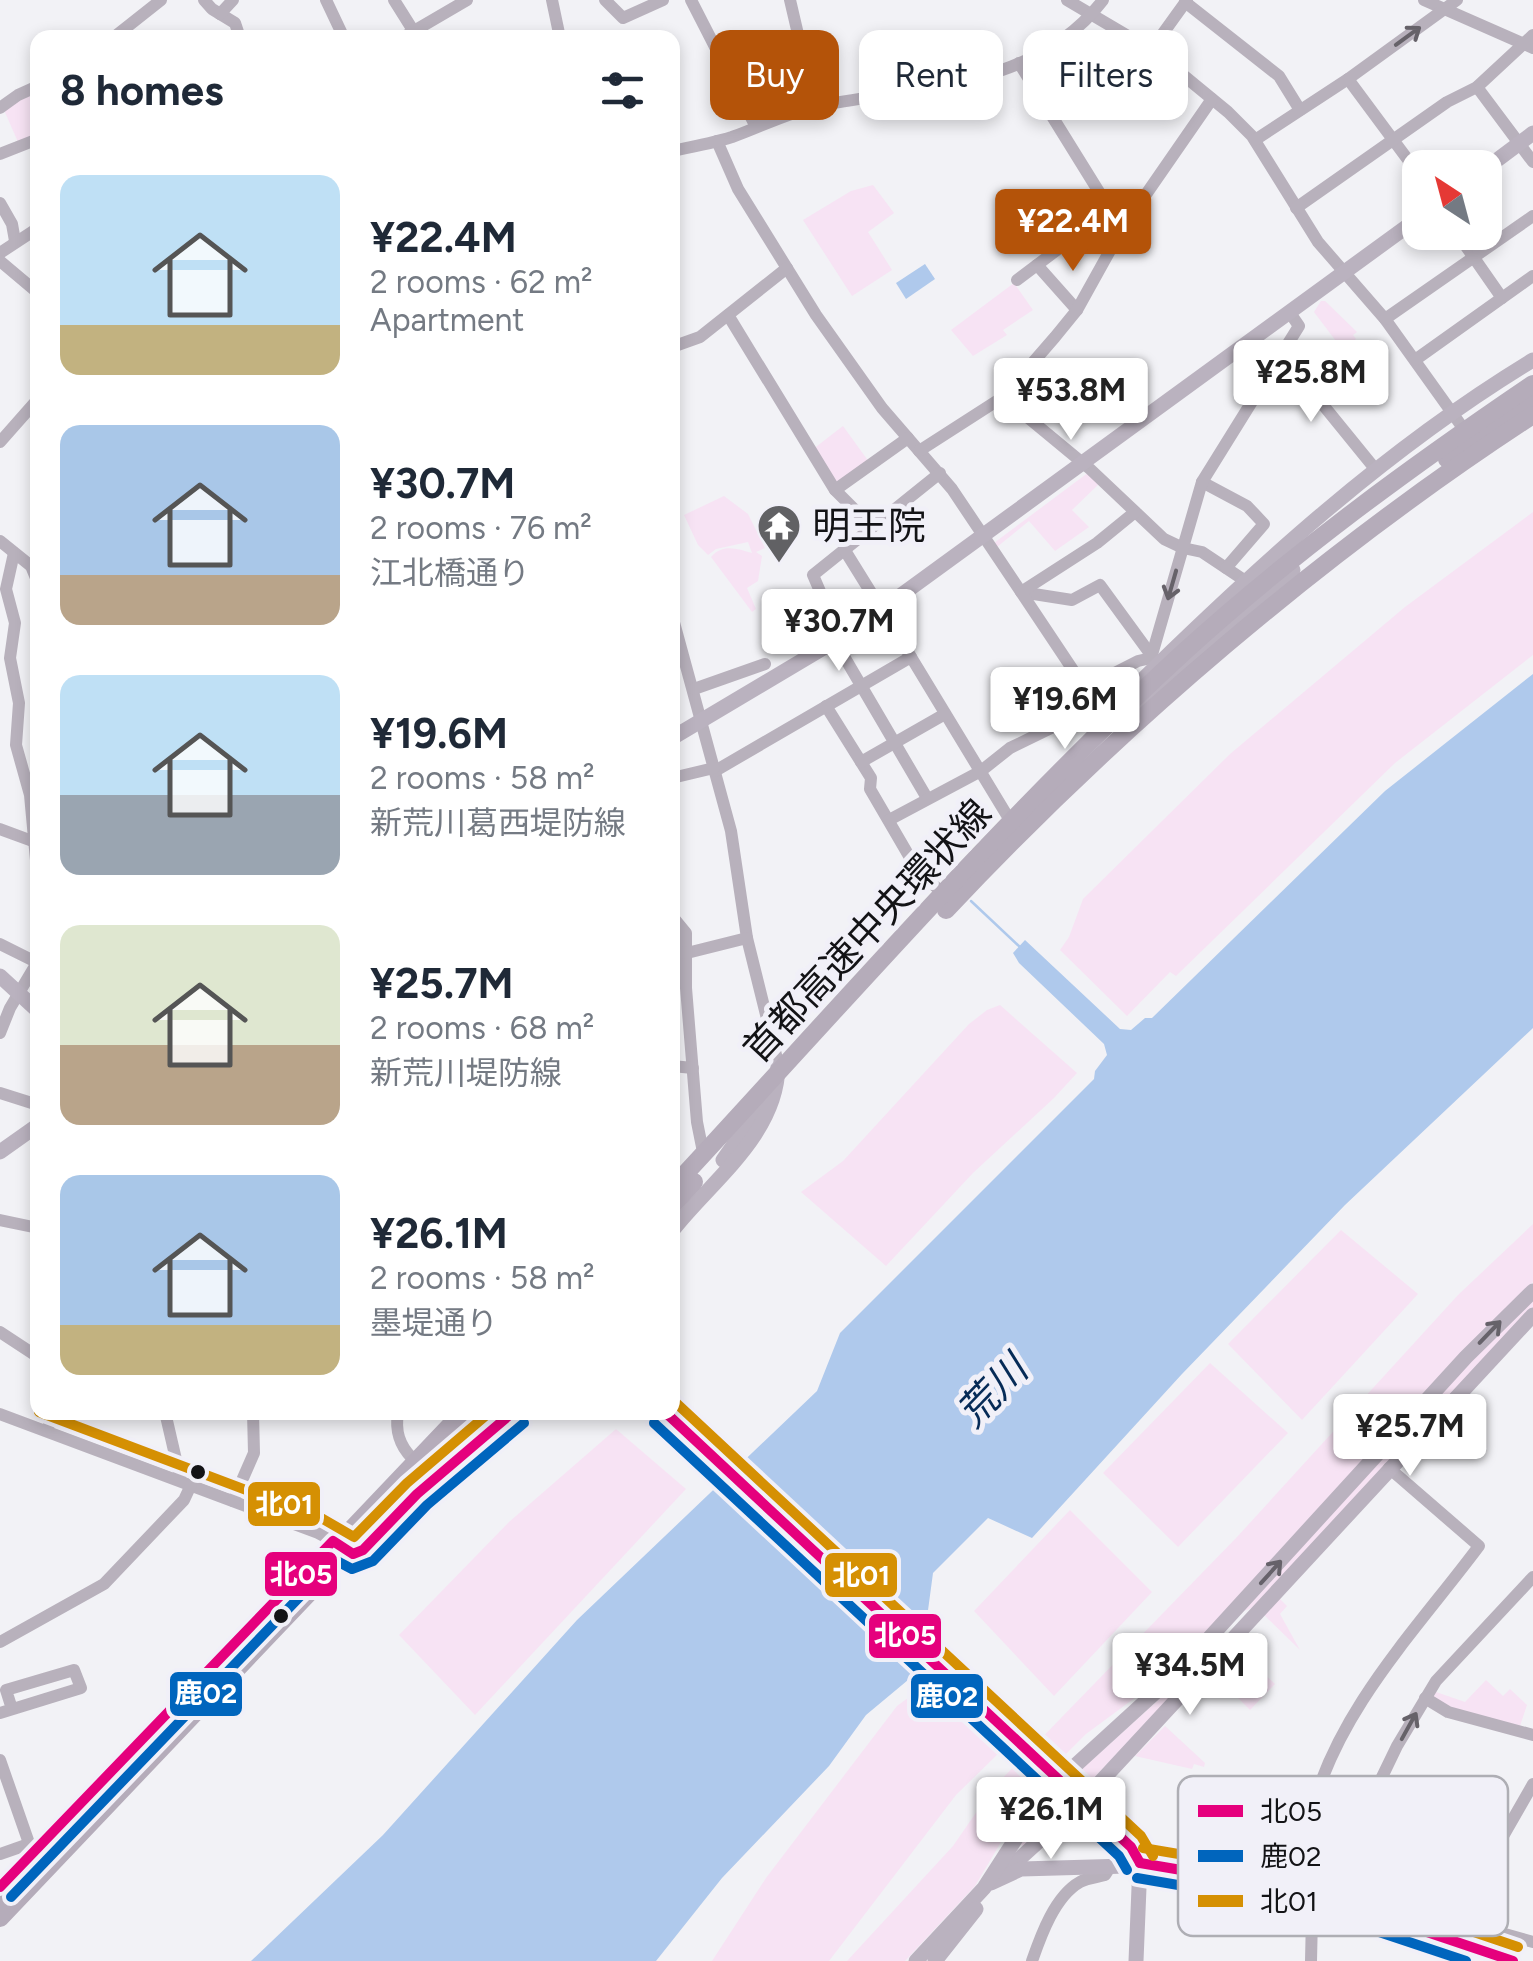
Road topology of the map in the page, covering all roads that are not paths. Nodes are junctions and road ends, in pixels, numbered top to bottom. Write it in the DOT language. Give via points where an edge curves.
graph roads {
  1 [pos="160,0"];
  2 [pos="204,0"];
  3 [pos="234,0"];
  4 [pos="326,0"];
  5 [pos="394,0"];
  6 [pos="467,0"];
  7 [pos="552,0"];
  8 [pos="605,0"];
  9 [pos="663,0"];
  10 [pos="692,0"];
  11 [pos="790,0"];
  12 [pos="1067,0"];
  13 [pos="1104,0"];
  14 [pos="1424,0"];
  15 [pos="1457,0"];
  16 [pos="1186,1"];
  17 [pos="1444,10"];
  18 [pos="220,14"];
  19 [pos="1090,16"];
  20 [pos="123,30"];
  21 [pos="238,30"];
  22 [pos="340,30"];
  23 [pos="408,30"];
  24 [pos="418,30"];
  25 [pos="558,30"];
  26 [pos="797,30"];
  27 [pos="1115,30"];
  28 [pos="1165,30"];
  29 [pos="1530,42"];
  30 [pos="1019,63"];
  31 [pos="1348,79"];
  32 [pos="1188,80"];
  33 [pos="1476,87"];
  34 [pos="30,89"];
  35 [pos="1212,99"];
  36 [pos="839,104"];
  37 [pos="0,108"];
  38 [pos="1300,110"];
  39 [pos="777,120"];
  40 [pos="756,127"];
  41 [pos="1526,138"];
  42 [pos="1394,139"];
  43 [pos="1255,140"];
  44 [pos="30,142"];
  45 [pos="718,142"];
  46 [pos="680,149"];
  47 [pos="1402,150"];
  48 [pos="0,154"];
  49 [pos="1502,156"];
  50 [pos="1533,162"];
  51 [pos="0,203"];
  52 [pos="1296,208"];
  53 [pos="1110,210"];
  54 [pos="1533,216"];
  55 [pos="1122,229"];
  56 [pos="1402,230"];
  57 [pos="30,232"];
  58 [pos="15,240"];
  59 [pos="1468,250"];
  60 [pos="0,257"];
  61 [pos="1473,258"];
  62 [pos="1038,265"];
  63 [pos="786,268"];
  64 [pos="1344,273"];
  65 [pos="1533,276"];
  66 [pos="1016,280"];
  67 [pos="30,285"];
  68 [pos="1502,298"];
  69 [pos="1077,310"];
  70 [pos="1290,313"];
  71 [pos="728,315"];
  72 [pos="1385,318"];
  73 [pos="680,344"];
  74 [pos="1280,352"];
  75 [pos="1416,360"];
  76 [pos="1533,360"];
  77 [pos="1533,374"];
  78 [pos="1533,384"];
  79 [pos="1533,392"];
  80 [pos="1003,397"];
  81 [pos="1533,403"];
  82 [pos="30,408"];
  83 [pos="1454,413"];
  84 [pos="1533,415"];
  85 [pos="1468,435"];
  86 [pos="908,438"];
  87 [pos="0,442"];
  88 [pos="920,451"];
  89 [pos="1082,462"];
  90 [pos="1376,470"];
  91 [pos="940,473"];
  92 [pos="1202,482"];
  93 [pos="835,490"];
  94 [pos="1135,512"];
  95 [pos="872,527"];
  96 [pos="982,536"];
  97 [pos="0,541"];
  98 [pos="844,548"];
  99 [pos="1183,548"];
  100 [pos="14,554"];
  101 [pos="30,563"];
  102 [pos="1226,568"];
  103 [pos="1280,570"];
  104 [pos="1246,582"];
  105 [pos="1021,592"];
  106 [pos="882,609"];
  107 [pos="7,639"];
  108 [pos="838,639"];
  109 [pos="680,650"];
  110 [pos="912,656"];
  111 [pos="1154,661"];
  112 [pos="765,664"];
  113 [pos="1171,679"];
  114 [pos="860,686"];
  115 [pos="694,688"];
  116 [pos="1085,688"];
  117 [pos="826,706"];
  118 [pos="1156,709"];
  119 [pos="946,714"];
  120 [pos="702,720"];
  121 [pos="680,733"];
  122 [pos="896,744"];
  123 [pos="861,762"];
  124 [pos="715,770"];
  125 [pos="981,771"];
  126 [pos="680,777"];
  127 [pos="30,795"];
  128 [pos="927,798"];
  129 [pos="1008,817"];
  130 [pos="890,820"];
  131 [pos="0,829"];
  132 [pos="30,840"];
  133 [pos="939,890"];
  134 [pos="680,926"];
  135 [pos="746,938"];
  136 [pos="0,944"];
  137 [pos="680,952"];
  138 [pos="30,959"];
  139 [pos="30,974"];
  140 [pos="0,976"];
  141 [pos="19,994"];
  142 [pos="30,1004"];
  143 [pos="0,1033"];
  144 [pos="778,1063"];
  145 [pos="680,1067"];
  146 [pos="693,1068"];
  147 [pos="778,1081"];
  148 [pos="0,1093"];
  149 [pos="30,1102"];
  150 [pos="30,1131"];
  151 [pos="702,1147"];
  152 [pos="0,1152"];
  153 [pos="680,1170"];
  154 [pos="680,1179"];
  155 [pos="680,1188"];
  156 [pos="680,1209"];
  157 [pos="0,1220"];
  158 [pos="30,1226"];
  159 [pos="1533,1290"];
  160 [pos="1533,1315"];
  161 [pos="0,1332"];
  162 [pos="30,1352"];
  163 [pos="0,1414"];
  164 [pos="50,1420"];
  165 [pos="166,1420"];
  166 [pos="253,1420"];
  167 [pos="399,1420"];
  168 [pos="447,1420"];
  169 [pos="456,1420"];
  170 [pos="464,1420"];
  171 [pos="473,1420"];
  172 [pos="505,1420"];
  173 [pos="673,1420"];
  174 [pos="47,1431"];
  175 [pos="412,1458"];
  176 [pos="1389,1468"];
  177 [pos="186,1483"];
  178 [pos="233,1500"];
  179 [pos="338,1546"];
  180 [pos="1533,1577"];
  181 [pos="1256,1614"];
  182 [pos="0,1642"];
  183 [pos="1181,1670"];
  184 [pos="1425,1698"];
  185 [pos="6,1711"];
  186 [pos="1533,1735"];
  187 [pos="0,1760"];
  188 [pos="1055,1776"];
  189 [pos="1325,1776"];
  190 [pos="1385,1776"];
  191 [pos="1533,1784"];
  192 [pos="1092,1790"];
  193 [pos="1070,1812"];
  194 [pos="1508,1828"];
  195 [pos="38,1852"];
  196 [pos="0,1854"];
  197 [pos="1140,1863"];
  198 [pos="1112,1864"];
  199 [pos="1178,1870"];
  200 [pos="999,1876"];
  201 [pos="0,1887"];
  202 [pos="984,1888"];
  203 [pos="0,1899"];
  204 [pos="0,1907"];
  205 [pos="0,1918"];
  206 [pos="1508,1935"];
  207 [pos="1311,1936"];
  208 [pos="1439,1936"];
  209 [pos="1533,1942"];
  210 [pos="916,1961"];
  211 [pos="934,1961"];
  212 [pos="1032,1961"];
  213 [pos="1136,1961"];
  214 [pos="1310,1961"];
  215 [pos="1513,1961"];
  1 -- 20 [label="street"];
  2 -- 18 [label="street"];
  3 -- 18 [label="street"];
  4 -- 22 [label="street"];
  5 -- 23 [label="street"];
  6 -- 24 [label="street"];
  7 -- 25 [label="street"];
  8 -- 9 [label="street" via="623,18"];
  10 -- 40 [label="street"];
  11 -- 26 [label="street"];
  12 -- 19 [label="street"];
  13 -- 19 [label="street"];
  14 -- 17 [label="street"];
  15 -- 17 [label="street"];
  16 -- 28 [label="street"];
  16 -- 38 [label="street" via="1279,76"];
  17 -- 29 [label="street"];
  31 -- 17 [label="street, one-way"];
  18 -- 21 [label="street"];
  19 -- 27 [label="street"];
  19 -- 30 [label="street" via="1070,37"];
  29 -- 33 [label="street"];
  30 -- 36 [label="street" via="974,79"];
  30 -- 53 [label="street"];
  31 -- 38 [label="street"];
  31 -- 42 [label="street"];
  32 -- 35 [label="street"];
  33 -- 41 [label="street"];
  33 -- 42 [label="street"];
  34 -- 37 [label="street"];
  35 -- 43 [label="street"];
  35 -- 55 [label="street"];
  38 -- 43 [label="street"];
  39 -- 40 [label="street"];
  40 -- 45 [label="street"];
  41 -- 49 [label="main road"];
  41 -- 50 [label="street"];
  42 -- 47 [label="street"];
  42 -- 52 [label="street"];
  43 -- 52 [label="street"];
  44 -- 48 [label="street"];
  45 -- 46 [label="street"];
  45 -- 63 [label="street"];
  51 -- 58 [label="street"];
  52 -- 64 [label="street"];
  53 -- 55 [label="street"];
  53 -- 62 [label="street"];
  54 -- 61 [label="street"];
  55 -- 69 [label="street"];
  56 -- 64 [label="main road"];
  57 -- 58 [label="street"];
  58 -- 60 [label="street"];
  59 -- 61 [label="street"];
  60 -- 67 [label="street"];
  61 -- 68 [label="street"];
  61 -- 72 [label="street"];
  62 -- 66 [label="street"];
  62 -- 69 [label="street"];
  63 -- 71 [label="street"];
  63 -- 86 [label="street"];
  64 -- 70 [label="main road"];
  64 -- 72 [label="street"];
  65 -- 68 [label="street"];
  68 -- 75 [label="street"];
  69 -- 80 [label="street"];
  70 -- 74 [label="street" via="1299,326"];
  70 -- 89 [label="main road"];
  71 -- 73 [label="street"];
  71 -- 93 [label="street"];
  72 -- 75 [label="street"];
  74 -- 90 [label="street"];
  74 -- 92 [label="street"];
  75 -- 83 [label="street"];
  76 -- 83 [label="main road"];
  77 -- 103 [label="highway, bridge" via="1367,490"];
  78 -- 103 [label="highway, 首都高速中央環状線, bridge"];
  79 -- 85 [label="main road"];
  80 -- 88 [label="street"];
  80 -- 89 [label="street"];
  81 -- 85 [label="main road" via="1477,444"];
  81 -- 118 [label="highway, bridge" via="1394,498 1290,582"];
  82 -- 87 [label="street"];
  83 -- 85 [label="street"];
  83 -- 90 [label="main road"];
  84 -- 118 [label="highway, 首都高速中央環状線, bridge" via="1347,548"];
  85 -- 113 [label="main road" via="1336,533"];
  86 -- 88 [label="street"];
  86 -- 93 [label="street"];
  88 -- 91 [label="street"];
  89 -- 94 [label="street"];
  89 -- 96 [label="main road"];
  90 -- 104 [label="main road"];
  91 -- 95 [label="street"];
  91 -- 96 [label="street"];
  92 -- 99 [label="street"];
  92 -- 102 [label="street" via="1247,506 1264,524"];
  93 -- 95 [label="street"];
  94 -- 99 [label="street"];
  94 -- 105 [label="street"];
  95 -- 98 [label="street"];
  96 -- 105 [label="street"];
  96 -- 106 [label="main road"];
  97 -- 100 [label="street"];
  98 -- 106 [label="street"];
  98 -- 108 [label="street" via="813,575"];
  99 -- 102 [label="street"];
  99 -- 111 [label="street, one-way"];
  100 -- 101 [label="street"];
  100 -- 107 [label="street" via="6,589 15,622"];
  102 -- 104 [label="street"];
  103 -- 154 [label="highway, 首都高速中央環状線, bridge" via="1093,740"];
  104 -- 111 [label="main road"];
  105 -- 111 [label="street" via="1072,600 1100,586"];
  105 -- 116 [label="street"];
  106 -- 108 [label="main road"];
  106 -- 110 [label="street"];
  107 -- 127 [label="street" via="19,702 16,745"];
  108 -- 114 [label="street"];
  108 -- 120 [label="main road"];
  109 -- 115 [label="street"];
  110 -- 114 [label="street"];
  110 -- 119 [label="street"];
  111 -- 113 [label="street"];
  111 -- 116 [label="street" via="1138,661"];
  111 -- 129 [label="main road"];
  112 -- 115 [label="street"];
  113 -- 147 [label="main road"];
  114 -- 117 [label="street"];
  114 -- 122 [label="street"];
  115 -- 120 [label="street"];
  116 -- 125 [label="street" via="1059,724"];
  117 -- 123 [label="street"];
  117 -- 124 [label="street"];
  118 -- 156 [label="highway, 首都高速中央環状線, bridge" via="952,903"];
  119 -- 122 [label="street"];
  119 -- 125 [label="street"];
  120 -- 121 [label="main road"];
  120 -- 124 [label="street"];
  122 -- 123 [label="street"];
  122 -- 128 [label="street"];
  123 -- 130 [label="street"];
  124 -- 126 [label="street"];
  124 -- 135 [label="street" via="738,866"];
  125 -- 128 [label="street"];
  125 -- 129 [label="street"];
  128 -- 130 [label="street"];
  129 -- 133 [label="main road"];
  130 -- 133 [label="street" via="916,868"];
  131 -- 132 [label="street"];
  133 -- 144 [label="main road"];
  134 -- 137 [label="street" via="686,933"];
  135 -- 137 [label="street"];
  135 -- 144 [label="street"];
  136 -- 138 [label="street"];
  137 -- 146 [label="street"];
  139 -- 141 [label="street"];
  140 -- 141 [label="main road"];
  141 -- 142 [label="main road"];
  141 -- 143 [label="street"];
  144 -- 147 [label="main road"];
  144 -- 151 [label="main road"];
  145 -- 146 [label="street"];
  146 -- 151 [label="street"];
  147 -- 155 [label="main road"];
  147 -- 156 [label="main road" via="755,1136"];
  148 -- 149 [label="street"];
  150 -- 152 [label="main road"];
  151 -- 153 [label="main road"];
  157 -- 158 [label="street"];
  183 -- 159 [label="main road, one-way"];
  160 -- 176 [label="main road"];
  161 -- 162 [label="street"];
  163 -- 174 [label="street"];
  164 -- 174 [label="street"];
  165 -- 177 [label="street"];
  166 -- 178 [label="street" via="254,1454"];
  167 -- 175 [label="street" via="402,1448"];
  168 -- 175 [label="main road"];
  169 -- 203 [label="highway, bridge"];
  170 -- 179 [label="main road"];
  171 -- 205 [label="highway, bridge"];
  172 -- 179 [label="main road" via="367,1547 352,1554"];
  173 -- 188 [label="main road"];
  174 -- 177 [label="street"];
  175 -- 179 [label="main road"];
  176 -- 181 [label="main road"];
  176 -- 189 [label="street" via="1479,1546 1378,1675"];
  177 -- 178 [label="street"];
  177 -- 182 [label="street" via="184,1500 104,1584"];
  178 -- 179 [label="street"];
  179 -- 195 [label="main road"];
  180 -- 184 [label="street"];
  181 -- 183 [label="main road" via="1240,1620 1198,1665"];
  181 -- 192 [label="main road"];
  183 -- 188 [label="main road"];
  184 -- 186 [label="street" via="1448,1712"];
  190 -- 184 [label="street, one-way"];
  185 -- 185 [label="street" via="81,1688 74,1670 6,1690"];
  187 -- 195 [label="street"];
  188 -- 197 [label="main road" via="1131,1846"];
  188 -- 202 [label="main road"];
  191 -- 194 [label="street"];
  193 -- 200 [label="main road"];
  195 -- 196 [label="street"];
  195 -- 201 [label="main road"];
  195 -- 204 [label="main road"];
  197 -- 198 [label="main road"];
  197 -- 199 [label="main road"];
  197 -- 213 [label="main road"];
  198 -- 200 [label="main road"];
  198 -- 212 [label="street" via="1105,1876 1080,1882 1063,1900"];
  200 -- 202 [label="main road"];
  202 -- 210 [label="main road"];
  202 -- 211 [label="main road" via="976,1910"];
  206 -- 209 [label="street"];
  207 -- 214 [label="street"];
  208 -- 215 [label="main road"];
}
